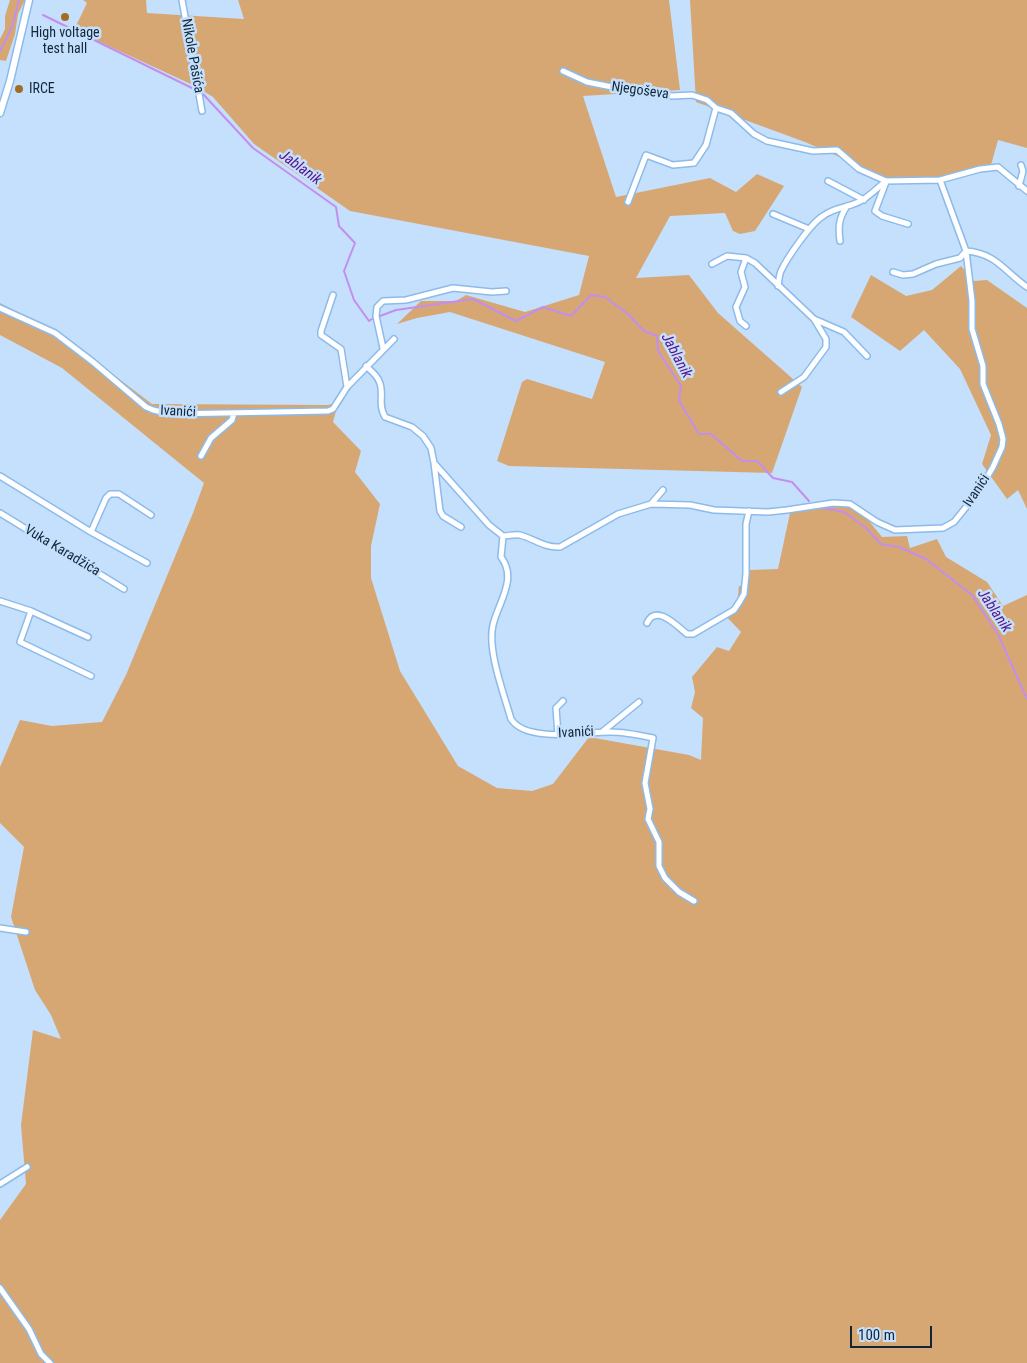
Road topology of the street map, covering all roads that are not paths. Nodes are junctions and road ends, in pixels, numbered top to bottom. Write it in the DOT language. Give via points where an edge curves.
graph roads {
  1 [pos="29,0"];
  2 [pos="182,0"];
  3 [pos="563,71"];
  4 [pos="716,108"];
  5 [pos="202,111"];
  6 [pos="0,113"];
  7 [pos="1021,165"];
  8 [pos="940,180"];
  9 [pos="828,181"];
  10 [pos="886,181"];
  11 [pos="1019,186"];
  12 [pos="1027,191"];
  13 [pos="864,200"];
  14 [pos="628,202"];
  15 [pos="847,206"];
  16 [pos="773,214"];
  17 [pos="908,224"];
  18 [pos="809,229"];
  19 [pos="840,241"];
  20 [pos="966,251"];
  21 [pos="746,258"];
  22 [pos="712,264"];
  23 [pos="893,272"];
  24 [pos="778,286"];
  25 [pos="1027,287"];
  26 [pos="506,291"];
  27 [pos="333,295"];
  28 [pos="0,308"];
  29 [pos="814,319"];
  30 [pos="746,326"];
  31 [pos="394,338"];
  32 [pos="383,348"];
  33 [pos="867,356"];
  34 [pos="366,366"];
  35 [pos="346,387"];
  36 [pos="781,392"];
  37 [pos="234,414"];
  38 [pos="201,456"];
  39 [pos="434,463"];
  40 [pos="0,476"];
  41 [pos="663,490"];
  42 [pos="651,504"];
  43 [pos="749,511"];
  44 [pos="0,513"];
  45 [pos="151,515"];
  46 [pos="461,527"];
  47 [pos="91,532"];
  48 [pos="503,536"];
  49 [pos="147,563"];
  50 [pos="124,590"];
  51 [pos="0,600"];
  52 [pos="30,611"];
  53 [pos="647,623"];
  54 [pos="88,637"];
  55 [pos="91,676"];
  56 [pos="563,702"];
  57 [pos="639,702"];
  58 [pos="601,732"];
  59 [pos="558,735"];
  60 [pos="694,900"];
  61 [pos="0,928"];
  62 [pos="26,932"];
  63 [pos="27,1168"];
  64 [pos="0,1184"];
  65 [pos="0,1288"];
  66 [pos="50,1363"];
  1 -- 6 [label="street"];
  2 -- 5 [label="street, Nikole Pašića"];
  3 -- 4 [label="street, Njegoševa" via="587,82 622,89 672,96 692,95 707,100"];
  4 -- 10 [label="street, Njegoševa" via="731,113 767,141 813,151 837,150 859,169"];
  4 -- 14 [label="street" via="706,146 694,163 673,165 646,155"];
  7 -- 11 [label="street"];
  8 -- 10 [label="street, Njegoševa"];
  8 -- 11 [label="street, Njegoševa" via="998,167"];
  8 -- 20 [label="street"];
  9 -- 13 [label="street"];
  10 -- 13 [label="street"];
  10 -- 17 [label="street" via="876,211"];
  11 -- 12 [label="street, Njegoševa"];
  13 -- 15 [label="street"];
  15 -- 18 [label="street" via="835,208 820,217"];
  15 -- 19 [label="street" via="840,215"];
  16 -- 18 [label="street"];
  18 -- 24 [label="street" via="780,272"];
  20 -- 23 [label="street" via="960,258 913,274"];
  20 -- 25 [label="street" via="980,252 996,260"];
  20 -- 43 [label="street, Ivanići" via="972,329 983,366 983,384 1003,439 993,467 979,491 954,522 943,528 895,530 850,504 833,503 787,510"];
  21 -- 22 [label="street" via="727,256"];
  21 -- 24 [label="street"];
  21 -- 30 [label="street" via="741,272 745,286 736,307 740,321"];
  24 -- 29 [label="street"];
  26 -- 32 [label="street" via="453,288 406,300 383,301 377,307 376,316"];
  27 -- 35 [label="street" via="321,334 342,348"];
  28 -- 37 [label="street, Ivanići" via="55,334 153,410 171,414"];
  29 -- 33 [label="street" via="844,332"];
  29 -- 36 [label="street" via="826,339 826,347 804,377"];
  31 -- 32 [label="street, Ivanići"];
  32 -- 34 [label="street, Ivanići"];
  34 -- 35 [label="street, Ivanići"];
  34 -- 39 [label="street" via="379,380 380,406 385,417 417,430 429,444"];
  35 -- 37 [label="street, Ivanići" via="333,409 328,411"];
  37 -- 38 [label="street" via="232,420 211,438"];
  39 -- 46 [label="street" via="440,511"];
  39 -- 48 [label="street" via="489,525"];
  40 -- 47 [label="street"];
  41 -- 42 [label="street"];
  42 -- 43 [label="street, Ivanići"];
  42 -- 48 [label="street, Ivanići" via="618,514 560,547 551,548 518,535"];
  43 -- 53 [label="street" via="744,594 734,610 693,634 687,634 664,617 654,616"];
  44 -- 50 [label="street, Vuka Karadžića"];
  45 -- 47 [label="street" via="119,494 110,494"];
  47 -- 49 [label="street"];
  48 -- 59 [label="street, Ivanići" via="501,557 506,564 508,580 491,639 510,719 524,728"];
  51 -- 52 [label="street"];
  52 -- 54 [label="street"];
  52 -- 55 [label="street" via="20,642"];
  56 -- 59 [label="street" via="556,708"];
  57 -- 58 [label="street"];
  58 -- 59 [label="street, Ivanići"];
  58 -- 60 [label="street, Ivanići" via="652,738 645,783 650,809 648,819 659,842 659,866 664,878"];
  61 -- 62 [label="street"];
  63 -- 64 [label="street"];
  65 -- 66 [label="street"];
}
